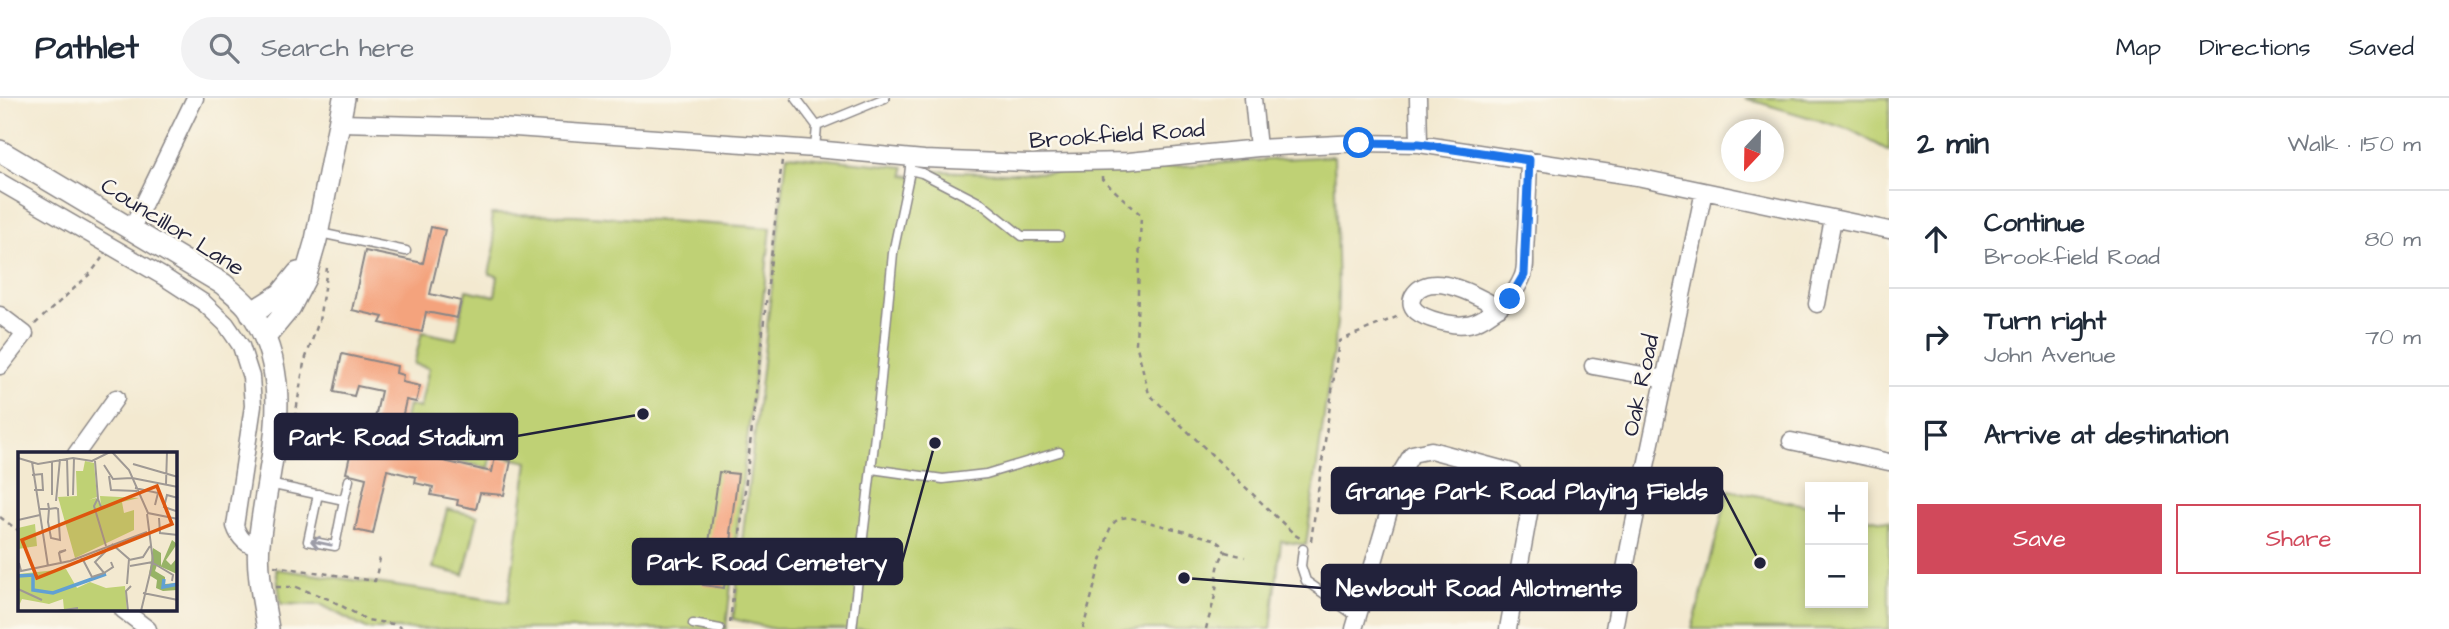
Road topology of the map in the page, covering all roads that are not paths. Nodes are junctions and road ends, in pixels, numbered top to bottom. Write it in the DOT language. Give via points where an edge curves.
graph roads {
  1 [pos="195,98"];
  2 [pos="344,98"];
  3 [pos="796,98"];
  4 [pos="885,98"];
  5 [pos="1253,98"];
  6 [pos="1418,98"];
  7 [pos="340,123"];
  8 [pos="817,126"];
  9 [pos="1419,144"];
  10 [pos="1258,148"];
  11 [pos="815,149"];
  12 [pos="0,151"];
  13 [pos="1529,160"];
  14 [pos="910,164"];
  15 [pos="0,182"];
  16 [pos="1704,191"];
  17 [pos="1833,219"];
  18 [pos="132,228"];
  19 [pos="1889,230"];
  20 [pos="317,236"];
  21 [pos="1059,236"];
  22 [pos="406,251"];
  23 [pos="1817,304"];
  24 [pos="1499,308"];
  25 [pos="251,313"];
  26 [pos="0,315"];
  27 [pos="266,336"];
  28 [pos="0,366"];
  29 [pos="1593,366"];
  30 [pos="1665,379"];
  31 [pos="116,398"];
  32 [pos="1791,441"];
  33 [pos="77,452"];
  34 [pos="1059,452"];
  35 [pos="1889,462"];
  36 [pos="872,469"];
  37 [pos="349,480"];
  38 [pos="269,484"];
  39 [pos="318,494"];
  40 [pos="344,500"];
  41 [pos="1303,549"];
  42 [pos="260,566"];
  43 [pos="126,612"];
  44 [pos="1356,623"];
  45 [pos="693,624"];
  46 [pos="148,629"];
  47 [pos="268,629"];
  48 [pos="720,629"];
  49 [pos="852,629"];
  50 [pos="1508,629"];
  51 [pos="1614,629"];
  1 -- 18 [label="street"];
  2 -- 7 [label="street"];
  3 -- 8 [label="lane"];
  4 -- 8 [label="lane"];
  5 -- 10 [label="street"];
  6 -- 9 [label="street"];
  7 -- 11 [label="street, Brookfield Road" via="500,127"];
  7 -- 20 [label="street"];
  8 -- 11 [label="lane"];
  9 -- 10 [label="street, Brookfield Road"];
  9 -- 13 [label="street, Brookfield Road"];
  10 -- 14 [label="street, Brookfield Road" via="1101,162"];
  11 -- 14 [label="street, Brookfield Road"];
  12 -- 18 [label="street, Councillor Lane"];
  13 -- 16 [label="street, Brookfield Road"];
  13 -- 24 [label="street" via="1524,275"];
  14 -- 21 [label="lane" via="982,204 1022,236"];
  14 -- 36 [label="lane" via="893,253"];
  15 -- 42 [label="street" via="204,303 241,346 251,377 253,406 235,526"];
  16 -- 17 [label="street, Brookfield Road"];
  16 -- 30 [label="street, Oak Road"];
  17 -- 19 [label="street, Brookfield Road"];
  17 -- 23 [label="street"];
  18 -- 25 [label="street, Councillor Lane" via="223,284"];
  20 -- 22 [label="lane"];
  20 -- 25 [label="street" via="299,272 281,294"];
  20 -- 27 [label="street" via="305,278 290,307"];
  24 -- 24 [label="street" via="1478,323 1454,325 1417,313 1412,297 1419,288 1447,285"];
  25 -- 27 [label="street, Councillor Lane"];
  26 -- 28 [label="street" via="25,334"];
  27 -- 38 [label="street, Councillor Lane" via="278,404"];
  29 -- 30 [label="street"];
  30 -- 51 [label="street, Oak Road"];
  31 -- 33 [label="street"];
  32 -- 35 [label="street"];
  34 -- 36 [label="lane" via="986,474 943,479"];
  36 -- 49 [label="lane"];
  37 -- 40 [label="lane"];
  38 -- 39 [label="lane"];
  38 -- 42 [label="street, Councillor Lane"];
  39 -- 40 [label="lane"];
  40 -- 39 [label="lane, one-way" via="335,546 308,541"];
  41 -- 44 [label="lane" via="1301,566 1306,581"];
  42 -- 47 [label="street, Councillor Lane"];
  43 -- 46 [label="street"];
  44 -- 50 [label="street" via="1400,474 1412,454 1431,450 1512,472 1526,486 1530,508"];
  45 -- 48 [label="lane"];
}
